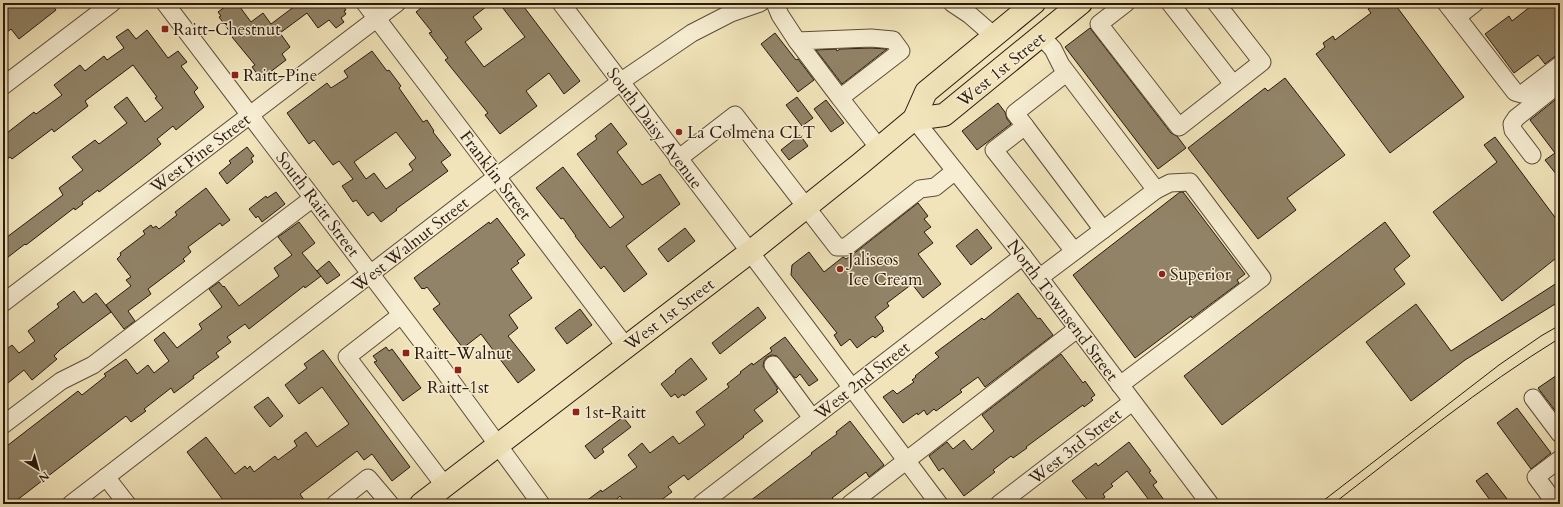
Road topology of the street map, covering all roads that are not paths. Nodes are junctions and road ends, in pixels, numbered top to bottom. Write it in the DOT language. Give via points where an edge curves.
graph roads {
  1 [pos="112,3"];
  2 [pos="165,3"];
  3 [pos="365,3"];
  4 [pos="397,3"];
  5 [pos="560,3"];
  6 [pos="760,3"];
  7 [pos="776,3"];
  8 [pos="952,3"];
  9 [pos="1034,3"];
  10 [pos="1081,3"];
  11 [pos="1126,3"];
  12 [pos="1170,3"];
  13 [pos="1216,3"];
  14 [pos="1446,3"];
  15 [pos="1475,3"];
  16 [pos="1457,17"];
  17 [pos="377,18"];
  18 [pos="994,36"];
  19 [pos="1041,36"];
  20 [pos="797,41"];
  21 [pos="1560,65"];
  22 [pos="1066,73"];
  23 [pos="620,82"];
  24 [pos="1560,83"];
  25 [pos="1233,84"];
  26 [pos="3,86"];
  27 [pos="840,98"];
  28 [pos="250,115"];
  29 [pos="914,118"];
  30 [pos="1025,126"];
  31 [pos="879,148"];
  32 [pos="1532,155"];
  33 [pos="678,159"];
  34 [pos="955,171"];
  35 [pos="497,177"];
  36 [pos="1156,190"];
  37 [pos="313,198"];
  38 [pos="806,208"];
  39 [pos="1103,230"];
  40 [pos="1074,251"];
  41 [pos="750,252"];
  42 [pos="1022,256"];
  43 [pos="370,274"];
  44 [pos="1039,278"];
  45 [pos="3,303"];
  46 [pos="401,315"];
  47 [pos="1077,329"];
  48 [pos="626,347"];
  49 [pos="773,365"];
  50 [pos="1120,385"];
  51 [pos="852,387"];
  52 [pos="1533,398"];
  53 [pos="1132,402"];
  54 [pos="812,418"];
  55 [pos="3,424"];
  56 [pos="1560,434"];
  57 [pos="497,445"];
  58 [pos="1560,459"];
  59 [pos="907,461"];
  60 [pos="106,477"];
  61 [pos="445,486"];
  62 [pos="537,502"];
  63 [pos="71,504"];
  64 [pos="127,504"];
  65 [pos="335,504"];
  66 [pos="390,504"];
  67 [pos="421,504"];
  68 [pos="701,504"];
  69 [pos="850,504"];
  70 [pos="939,504"];
  71 [pos="999,504"];
  72 [pos="1210,504"];
  73 [pos="1556,504"];
  1 -- 26 [label="street"];
  2 -- 28 [label="street, South Raitt Street"];
  3 -- 17 [label="street, Franklin Street"];
  4 -- 17 [label="street, West Pine Street"];
  5 -- 23 [label="street, South Daisy Avenue"];
  6 -- 23 [label="street, West Walnut Street" via="731,13 692,33"];
  7 -- 20 [label="street" via="780,15"];
  8 -- 18 [label="street"];
  9 -- 18 [label="main road, West 1st Street"];
  10 -- 19 [label="main road, West 1st Street"];
  11 -- 25 [label="street" via="1099,24 1179,126"];
  12 -- 25 [label="street"];
  13 -- 25 [label="street" via="1262,62"];
  14 -- 16 [label="street"];
  15 -- 16 [label="street"];
  16 -- 21 [label="street" via="1515,92 1522,94"];
  17 -- 28 [label="street, West Pine Street"];
  17 -- 35 [label="street, Franklin Street"];
  18 -- 29 [label="main road, West 1st Street" via="926,92"];
  19 -- 22 [label="street" via="1053,50"];
  19 -- 29 [label="main road, West 1st Street" via="944,115"];
  20 -- 27 [label="street"];
  20 -- 27 [label="street" via="872,38 893,40 901,50"];
  22 -- 30 [label="street" via="1015,113"];
  22 -- 36 [label="street"];
  23 -- 33 [label="street, South Daisy Avenue"];
  23 -- 35 [label="street, West Walnut Street"];
  24 -- 32 [label="street" via="1512,124 1513,130"];
  27 -- 31 [label="street"];
  28 -- 37 [label="street, South Raitt Street"];
  28 -- 45 [label="street, West Pine Street"];
  29 -- 31 [label="main road, West 1st Street"];
  29 -- 34 [label="street, North Townsend Street"];
  30 -- 39 [label="street"];
  30 -- 40 [label="street" via="994,150"];
  31 -- 38 [label="main road, West 1st Street"];
  33 -- 38 [label="street" via="735,115"];
  33 -- 41 [label="street, South Daisy Avenue"];
  34 -- 38 [label="street" via="934,187 920,188 846,247 837,247"];
  34 -- 42 [label="street, North Townsend Street"];
  35 -- 43 [label="street, West Walnut Street"];
  35 -- 48 [label="street, Franklin Street"];
  36 -- 39 [label="street"];
  36 -- 50 [label="street" via="1170,183 1190,182 1262,278"];
  37 -- 43 [label="street, South Raitt Street"];
  37 -- 55 [label="street" via="92,365 61,381"];
  38 -- 41 [label="main road, West 1st Street"];
  39 -- 40 [label="street"];
  40 -- 44 [label="street"];
  41 -- 48 [label="main road, West 1st Street"];
  41 -- 51 [label="street, South Daisy Avenue"];
  42 -- 44 [label="street, North Townsend Street"];
  42 -- 51 [label="street, West 2nd Street"];
  43 -- 46 [label="street, South Raitt Street"];
  43 -- 60 [label="street, West Walnut Street"];
  44 -- 47 [label="street, North Townsend Street"];
  46 -- 57 [label="street, South Raitt Street"];
  46 -- 61 [label="street" via="347,356"];
  47 -- 50 [label="street, North Townsend Street"];
  47 -- 59 [label="street"];
  48 -- 57 [label="main road, West 1st Street"];
  49 -- 54 [label="street"];
  50 -- 53 [label="street, North Townsend Street"];
  51 -- 54 [label="street, West 2nd Street"];
  51 -- 59 [label="street, South Daisy Avenue"];
  52 -- 56 [label="street"];
  53 -- 71 [label="street, West 3rd Street"];
  53 -- 72 [label="street, North Townsend Street"];
  54 -- 68 [label="street, West 2nd Street"];
  57 -- 61 [label="main road, West 1st Street"];
  57 -- 62 [label="street, South Raitt Street"];
  58 -- 73 [label="street" via="1536,477"];
  59 -- 69 [label="street"];
  59 -- 70 [label="street, South Daisy Avenue"];
  60 -- 63 [label="street, West Walnut Street"];
  60 -- 64 [label="street"];
  61 -- 67 [label="main road, West 1st Street"];
  65 -- 66 [label="street" via="368,478"];
}
